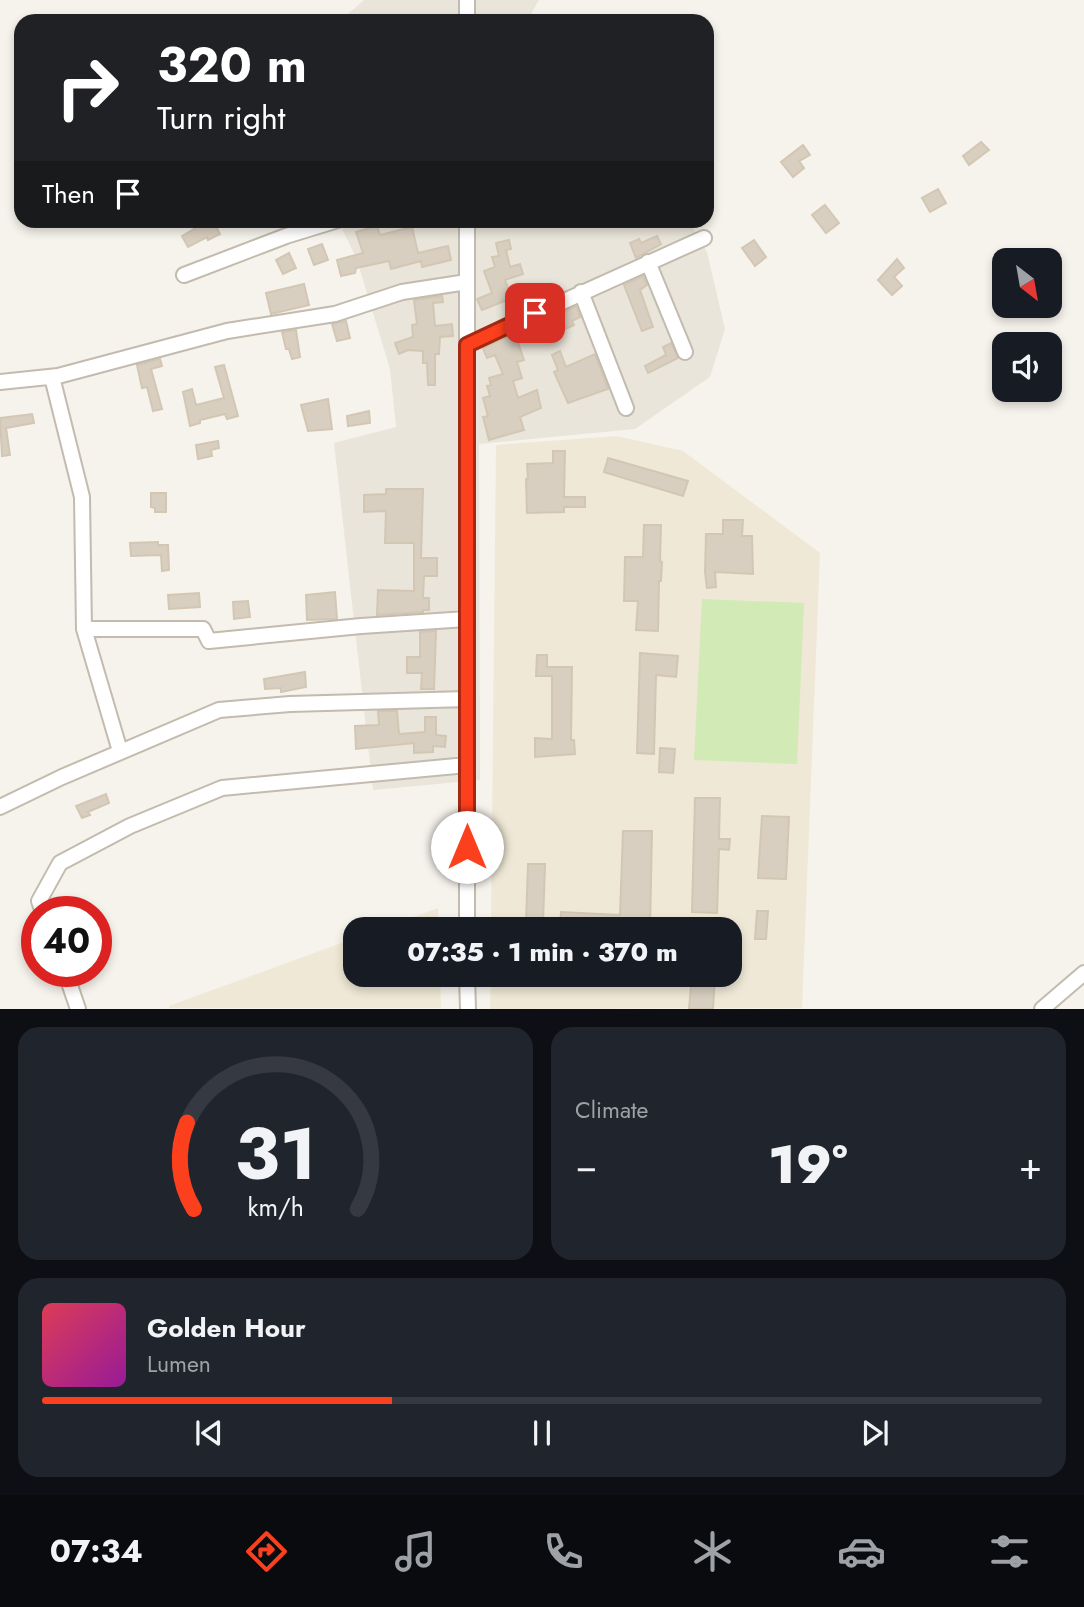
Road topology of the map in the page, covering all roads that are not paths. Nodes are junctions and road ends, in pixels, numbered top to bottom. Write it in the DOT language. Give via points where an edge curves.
graph roads {
  1 [pos="312,228"];
  2 [pos="467,228"];
  3 [pos="704,238"];
  4 [pos="648,262"];
  5 [pos="184,275"];
  6 [pos="467,282"];
  7 [pos="581,292"];
  8 [pos="467,345"];
  9 [pos="685,352"];
  10 [pos="52,377"];
  11 [pos="0,382"];
  12 [pos="626,408"];
  13 [pos="467,619"];
  14 [pos="84,629"];
  15 [pos="467,699"];
  16 [pos="120,751"];
  17 [pos="467,765"];
  18 [pos="0,807"];
  19 [pos="41,896"];
  20 [pos="467,917"];
  21 [pos="1084,973"];
  22 [pos="70,987"];
  23 [pos="467,987"];
  24 [pos="78,1009"];
  25 [pos="468,1009"];
  26 [pos="1042,1009"];
  1 -- 5 [label="street"];
  2 -- 6 [label="street"];
  3 -- 4 [label="street"];
  4 -- 7 [label="street"];
  4 -- 9 [label="street"];
  6 -- 8 [label="street"];
  6 -- 10 [label="street" via="402,292 335,314 227,331"];
  7 -- 8 [label="street"];
  7 -- 12 [label="street"];
  8 -- 13 [label="street"];
  10 -- 11 [label="street"];
  10 -- 14 [label="street" via="82,497"];
  13 -- 14 [label="street" via="209,640 203,629"];
  13 -- 15 [label="street"];
  14 -- 16 [label="street"];
  15 -- 16 [label="street" via="219,710"];
  15 -- 17 [label="street"];
  16 -- 18 [label="street"];
  17 -- 19 [label="street" via="222,788 130,826 60,863"];
  17 -- 20 [label="street"];
  21 -- 26 [label="street"];
  22 -- 24 [label="street"];
  23 -- 25 [label="street"];
}
